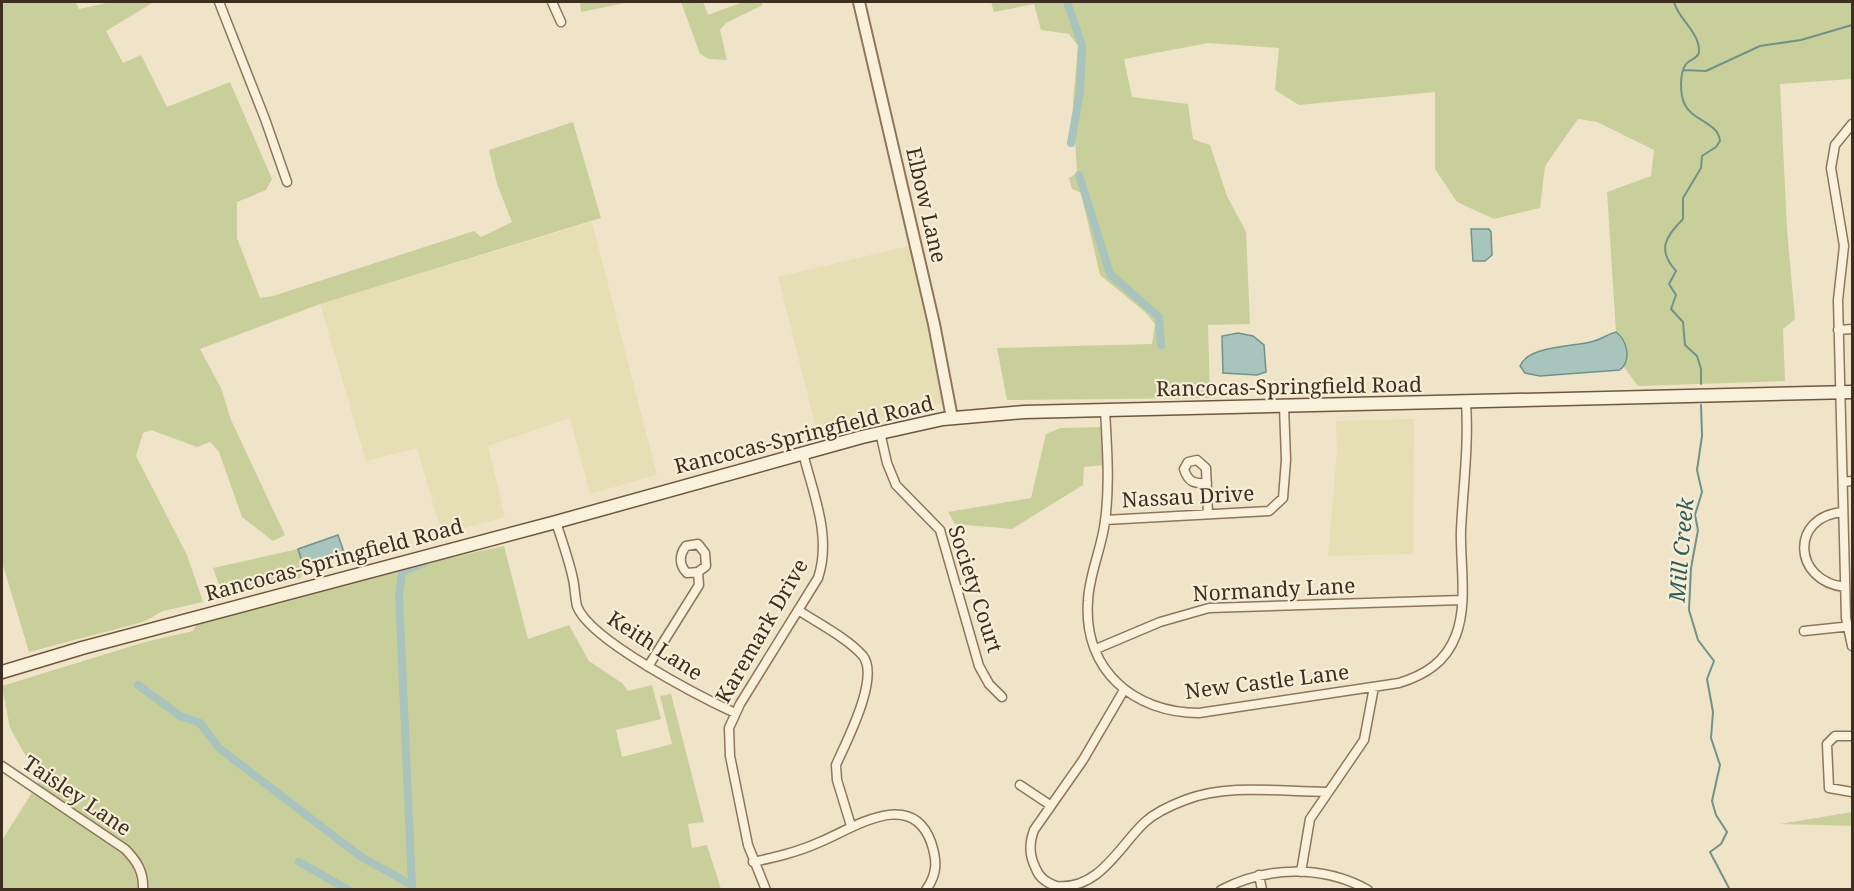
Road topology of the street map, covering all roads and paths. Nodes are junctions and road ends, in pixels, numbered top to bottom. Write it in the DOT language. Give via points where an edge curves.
graph roads {
  1 [pos="219,2"];
  2 [pos="552,2"];
  3 [pos="859,2"];
  4 [pos="561,22"];
  5 [pos="1852,124"];
  6 [pos="287,182"];
  7 [pos="1852,329"];
  8 [pos="1838,330"];
  9 [pos="1846,392"];
  10 [pos="1466,402"];
  11 [pos="1284,406"];
  12 [pos="1105,411"];
  13 [pos="952,418"];
  14 [pos="880,432"];
  15 [pos="803,453"];
  16 [pos="1852,481"];
  17 [pos="1843,482"];
  18 [pos="1207,483"];
  19 [pos="1843,512"];
  20 [pos="1208,514"];
  21 [pos="1105,519"];
  22 [pos="556,522"];
  23 [pos="698,572"];
  24 [pos="1845,587"];
  25 [pos="1462,600"];
  26 [pos="798,610"];
  27 [pos="1850,626"];
  28 [pos="1804,631"];
  29 [pos="1852,646"];
  30 [pos="1096,649"];
  31 [pos="649,665"];
  32 [pos="2,672"];
  33 [pos="1374,687"];
  34 [pos="1124,690"];
  35 [pos="1002,697"];
  36 [pos="735,713"];
  37 [pos="1852,736"];
  38 [pos="2,766"];
  39 [pos="1020,785"];
  40 [pos="1326,792"];
  41 [pos="1852,792"];
  42 [pos="1050,805"];
  43 [pos="851,826"];
  44 [pos="753,862"];
  45 [pos="1301,872"];
  46 [pos="1259,875"];
  47 [pos="144,890"];
  48 [pos="766,890"];
  49 [pos="926,890"];
  50 [pos="1221,890"];
  51 [pos="1262,890"];
  52 [pos="1368,890"];
  1 -- 6 [label="street"];
  2 -- 4 [label="street"];
  3 -- 13 [label="street, Elbow Lane"];
  5 -- 8 [label="street" via="1839,138 1831,161 1844,239"];
  7 -- 8 [label="street"];
  8 -- 9 [label="street"];
  9 -- 10 [label="main road, Rancocas-Springfield Road"];
  9 -- 17 [label="street"];
  10 -- 11 [label="main road, Rancocas-Springfield Road"];
  10 -- 25 [label="street, New Castle Lane" via="1468,461 1461,529"];
  11 -- 12 [label="main road, Rancocas-Springfield Road"];
  11 -- 20 [label="street, Nassau Drive" via="1283,498 1269,511"];
  12 -- 13 [label="main road, Rancocas-Springfield Road"];
  12 -- 21 [label="street, New Castle Lane"];
  13 -- 14 [label="main road, Rancocas-Springfield Road"];
  14 -- 15 [label="main road, Rancocas-Springfield Road"];
  14 -- 35 [label="street, Society Court" via="896,485 940,530 980,666"];
  15 -- 22 [label="main road, Rancocas-Springfield Road"];
  15 -- 26 [label="street, Karemark Drive" via="825,554 818,578"];
  16 -- 17 [label="street"];
  17 -- 19 [label="street"];
  18 -- 20 [label="street"];
  19 -- 24 [label="street"];
  19 -- 24 [label="street" via="1814,527 1805,537 1802,550 1820,577"];
  20 -- 21 [label="street, Nassau Drive"];
  21 -- 30 [label="street, New Castle Lane" via="1088,600"];
  22 -- 31 [label="street, Keith Lane" via="578,607 585,619 602,635"];
  22 -- 32 [label="main road, Rancocas-Springfield Road"];
  23 -- 31 [label="street" via="699,585 694,596"];
  24 -- 27 [label="street"];
  25 -- 30 [label="street, Normandy Lane" via="1209,608 1160,622"];
  25 -- 33 [label="street, New Castle Lane" via="1457,634 1442,659 1417,677"];
  26 -- 36 [label="street, Karemark Drive"];
  26 -- 43 [label="street" via="856,650 868,665 868,684 836,765"];
  27 -- 28 [label="street"];
  27 -- 29 [label="street"];
  30 -- 34 [label="street, New Castle Lane"];
  31 -- 36 [label="street, Keith Lane" via="693,693"];
  33 -- 34 [label="street, New Castle Lane" via="1199,713 1156,707"];
  33 -- 40 [label="street" via="1364,740"];
  34 -- 42 [label="street" via="1083,760"];
  36 -- 44 [label="street, Karemark Drive" via="729,728 729,746"];
  37 -- 41 [label="street" via="1831,738 1827,756 1829,788"];
  38 -- 47 [label="street, Taisley Lane" via="125,849 137,862"];
  39 -- 42 [label="street"];
  40 -- 42 [label="street" via="1230,791 1185,800 1153,815 1101,876 1074,889 1047,882 1032,861 1029,842"];
  40 -- 45 [label="street" via="1307,826"];
  43 -- 44 [label="street" via="790,854"];
  43 -- 49 [label="street" via="867,818 897,814 923,827 937,861"];
  44 -- 48 [label="street, Karemark Drive"];
  45 -- 46 [label="street"];
  45 -- 52 [label="street" via="1330,875"];
  46 -- 50 [label="street"];
  46 -- 51 [label="street"];
}
